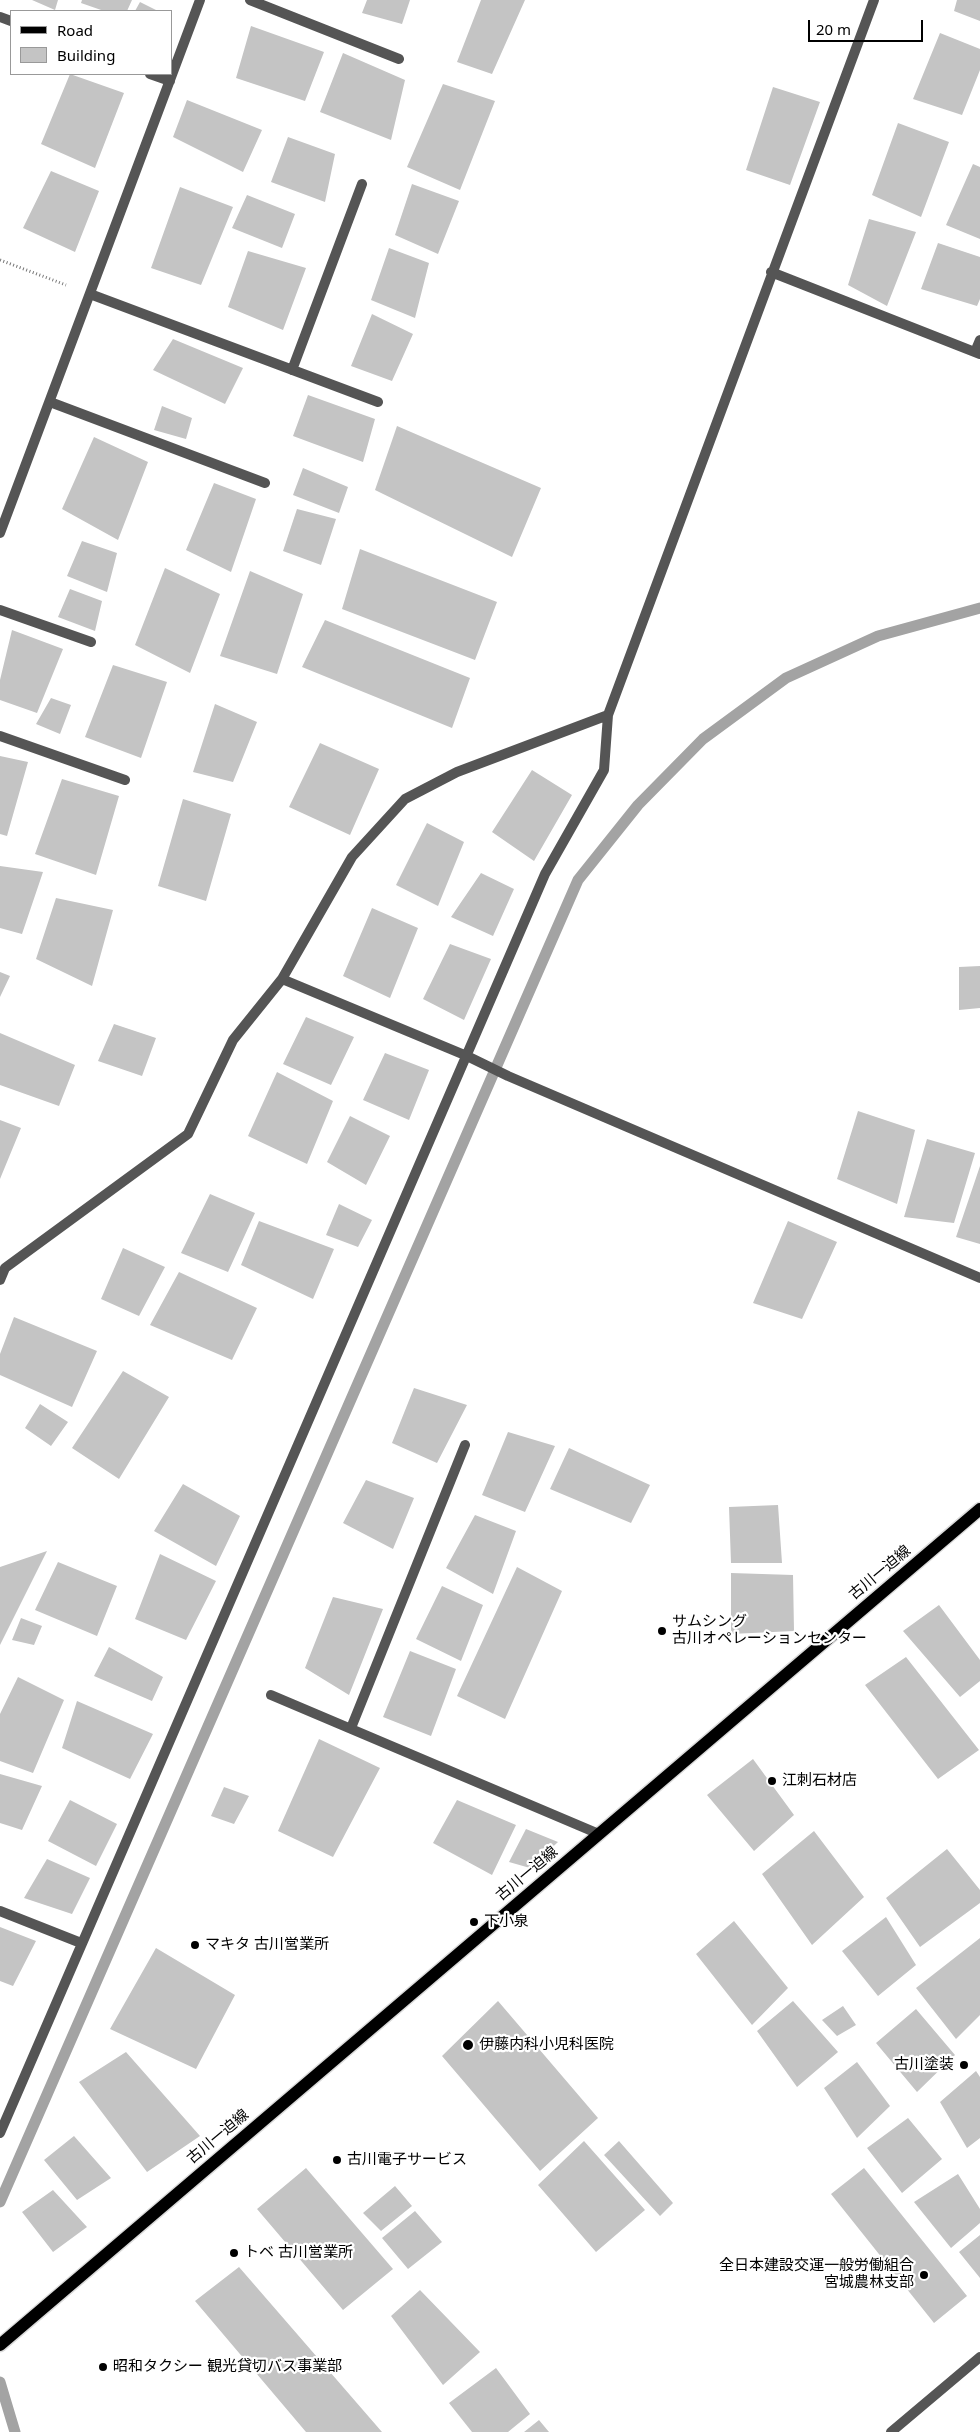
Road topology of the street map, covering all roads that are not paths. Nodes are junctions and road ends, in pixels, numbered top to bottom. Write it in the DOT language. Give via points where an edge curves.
graph roads {
  1 [pos="200,0"];
  2 [pos="250,0"];
  3 [pos="874,0"];
  4 [pos="399,59"];
  5 [pos="153,75"];
  6 [pos="170,81"];
  7 [pos="362,184"];
  8 [pos="771,272"];
  9 [pos="90,294"];
  10 [pos="980,340"];
  11 [pos="978,353"];
  12 [pos="292,370"];
  13 [pos="50,402"];
  14 [pos="378,402"];
  15 [pos="265,483"];
  16 [pos="0,533"];
  17 [pos="0,610"];
  18 [pos="91,642"];
  19 [pos="608,716"];
  20 [pos="0,736"];
  21 [pos="125,780"];
  22 [pos="282,979"];
  23 [pos="467,1056"];
  24 [pos="980,1278"];
  25 [pos="0,1280"];
  26 [pos="465,1446"];
  27 [pos="980,1509"];
  28 [pos="271,1695"];
  29 [pos="350,1728"];
  30 [pos="599,1834"];
  31 [pos="0,1911"];
  32 [pos="81,1944"];
  33 [pos="0,2133"];
  34 [pos="1,2344"];
  35 [pos="980,2357"];
  36 [pos="891,2432"];
  1 -- 6 [label="street"];
  2 -- 4 [label="street"];
  3 -- 8 [label="street"];
  5 -- 6 [label="street"];
  6 -- 9 [label="street"];
  7 -- 12 [label="street"];
  8 -- 11 [label="street"];
  8 -- 19 [label="street"];
  9 -- 12 [label="street"];
  9 -- 13 [label="street"];
  10 -- 11 [label="street"];
  12 -- 14 [label="street"];
  13 -- 15 [label="street"];
  13 -- 16 [label="street"];
  17 -- 18 [label="street"];
  19 -- 22 [label="street" via="457,772 406,799 352,857"];
  19 -- 23 [label="street" via="604,770 544,874"];
  20 -- 21 [label="street"];
  22 -- 23 [label="street"];
  22 -- 25 [label="street" via="233,1040 188,1134 5,1268"];
  23 -- 24 [label="street"];
  23 -- 32 [label="street"];
  26 -- 29 [label="street"];
  27 -- 30 [label="main road, 古川一迫線"];
  28 -- 29 [label="street"];
  29 -- 30 [label="street"];
  30 -- 34 [label="main road, 古川一迫線"];
  31 -- 32 [label="street"];
  32 -- 33 [label="street"];
  35 -- 36 [label="street"];
}
